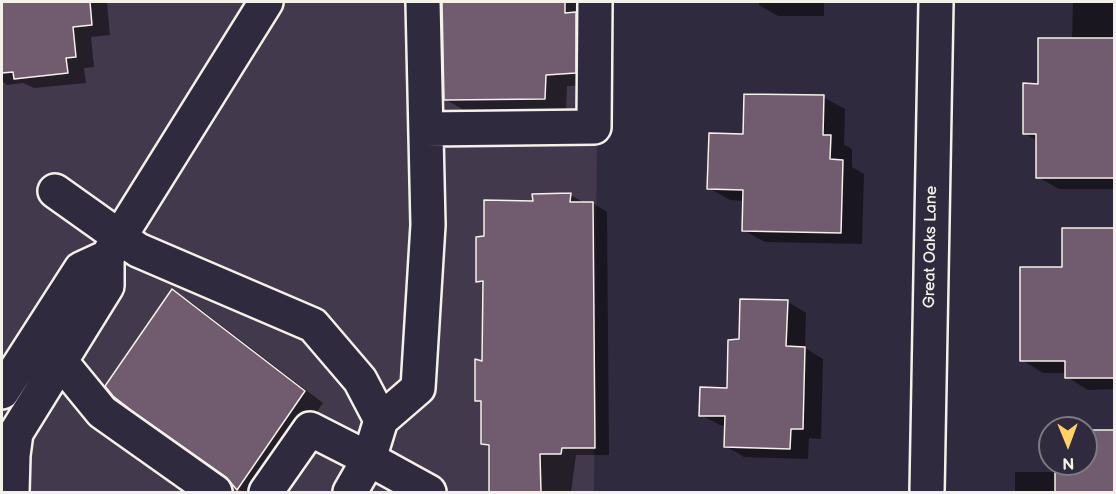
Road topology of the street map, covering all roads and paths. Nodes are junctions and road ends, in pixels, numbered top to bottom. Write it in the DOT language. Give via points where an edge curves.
graph roads {
  1 [pos="266,2"];
  2 [pos="423,2"];
  3 [pos="595,2"];
  4 [pos="936,2"];
  5 [pos="426,129"];
  6 [pos="55,191"];
  7 [pos="113,246"];
  8 [pos="61,362"];
  9 [pos="2,392"];
  10 [pos="381,420"];
  11 [pos="369,459"];
  12 [pos="12,492"];
  13 [pos="215,492"];
  14 [pos="266,492"];
  15 [pos="350,492"];
  16 [pos="429,492"];
  17 [pos="927,492"];
  1 -- 7 [label="street"];
  2 -- 5 [label="street"];
  3 -- 5 [label="street" via="594,128"];
  4 -- 17 [label="street, Great Oaks Lane"];
  5 -- 10 [label="street" via="428,225 418,388"];
  6 -- 7 [label="street"];
  7 -- 8 [label="street" via="107,286"];
  7 -- 9 [label="street" via="81,269"];
  7 -- 10 [label="street" via="138,250 312,325 360,380"];
  8 -- 12 [label="street" via="16,434"];
  8 -- 13 [label="street" via="102,412"];
  10 -- 11 [label="street"];
  11 -- 14 [label="street" via="310,429"];
  11 -- 15 [label="street"];
  11 -- 16 [label="street"];
}
